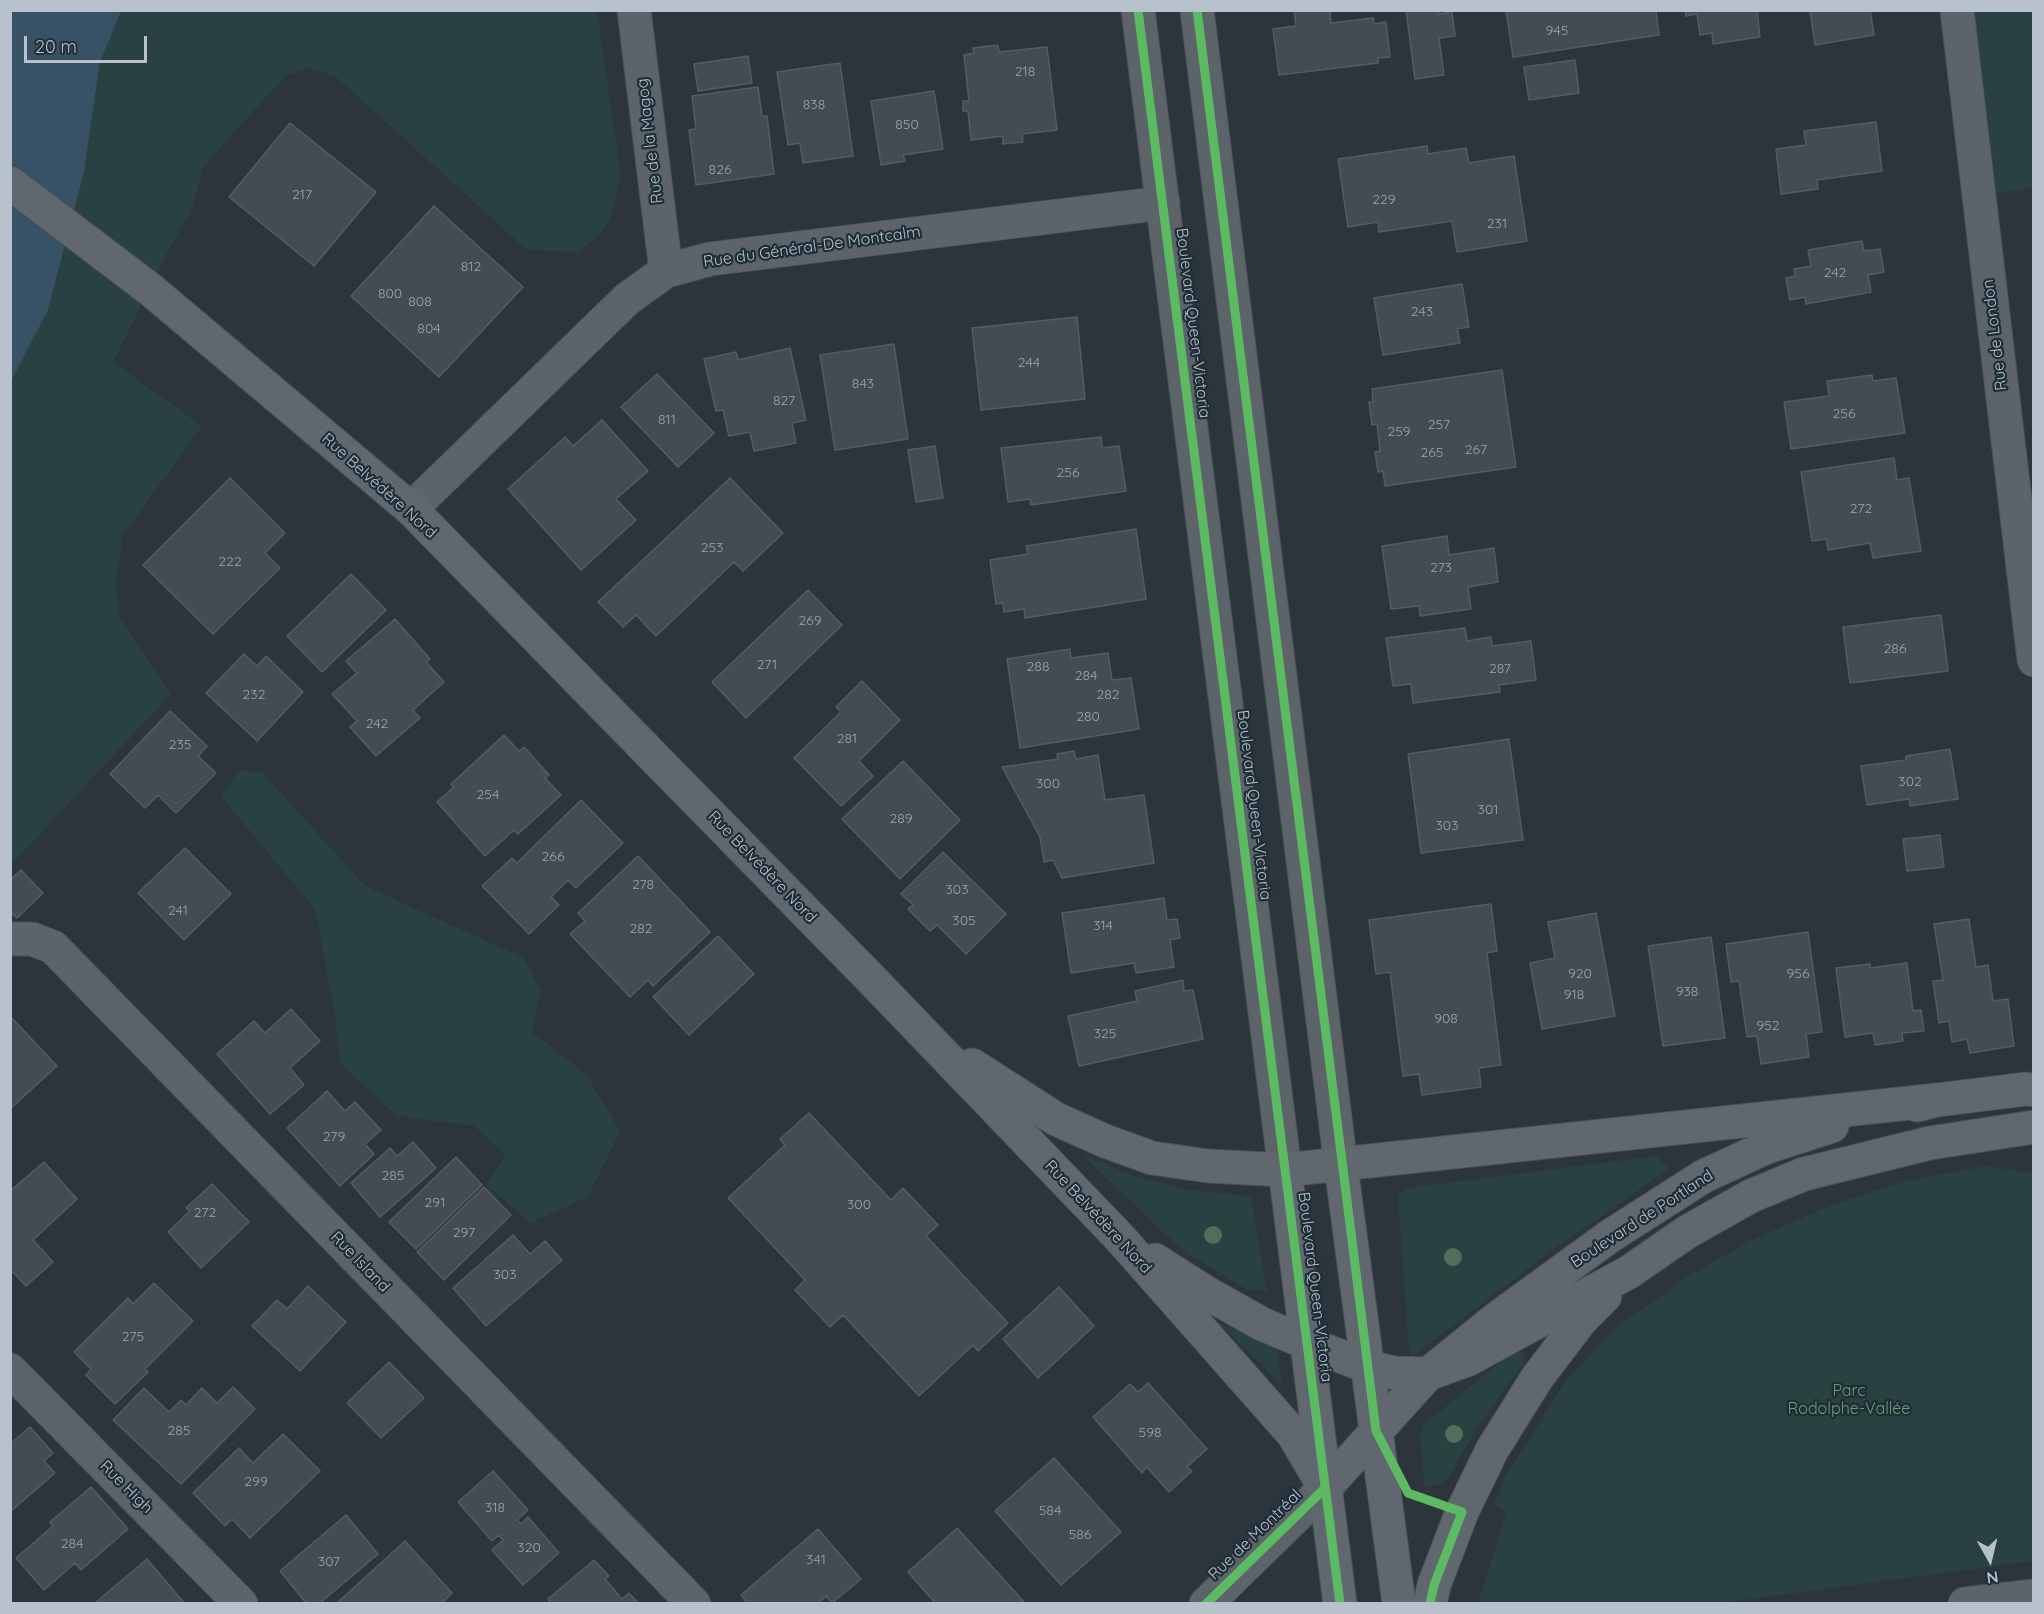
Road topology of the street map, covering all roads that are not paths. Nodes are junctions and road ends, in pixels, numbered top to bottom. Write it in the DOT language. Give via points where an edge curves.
graph roads {
  1 [pos="634,10"];
  2 [pos="1138,10"];
  3 [pos="1197,10"];
  4 [pos="1957,10"];
  5 [pos="10,183"];
  6 [pos="1163,203"];
  7 [pos="666,271"];
  8 [pos="411,509"];
  9 [pos="2034,660"];
  10 [pos="14,939"];
  11 [pos="927,1037"];
  12 [pos="2034,1090"];
  13 [pos="1937,1100"];
  14 [pos="2034,1127"];
  15 [pos="1341,1166"];
  16 [pos="1285,1170"];
  17 [pos="1120,1238"];
  18 [pos="1629,1272"];
  19 [pos="1307,1343"];
  20 [pos="1368,1367"];
  21 [pos="10,1370"];
  22 [pos="1428,1374"];
  23 [pos="1376,1431"];
  24 [pos="1325,1488"];
  25 [pos="2034,1596"];
  26 [pos="241,1604"];
  27 [pos="694,1604"];
  28 [pos="1206,1604"];
  29 [pos="1340,1604"];
  30 [pos="1399,1604"];
  31 [pos="1430,1604"];
  32 [pos="1965,1604"];
  1 -- 7 [label="street, Rue de la Magog"];
  2 -- 6 [label="street, Boulevard Queen-Victoria"];
  3 -- 15 [label="street"];
  4 -- 9 [label="street, Rue de London"];
  5 -- 8 [label="main road, Rue Belvédère Nord" via="151,290"];
  6 -- 7 [label="street, Rue du Général-De Montcalm" via="710,259"];
  6 -- 16 [label="street, Boulevard Queen-Victoria"];
  7 -- 8 [label="street, Rue du Général-De Montcalm" via="627,299"];
  8 -- 11 [label="main road, Rue Belvédère Nord"];
  10 -- 27 [label="street, Rue Island" via="32,939 53,947"];
  11 -- 16 [label="main road" via="1056,1119 1105,1141 1152,1158"];
  11 -- 17 [label="main road, Rue Belvédère Nord"];
  12 -- 13 [label="main road, Boulevard de Portland"];
  13 -- 15 [label="main road"];
  13 -- 22 [label="main road, Boulevard de Portland" via="1767,1146 1704,1176 1610,1236"];
  14 -- 18 [label="main road" via="1930,1143 1804,1174 1751,1196 1687,1232"];
  15 -- 16 [label="main road"];
  15 -- 20 [label="main road"];
  16 -- 19 [label="main road, Boulevard Queen-Victoria"];
  17 -- 19 [label="main road" via="1204,1292"];
  17 -- 24 [label="main road, Rue Belvédère Nord" via="1293,1434"];
  18 -- 22 [label="main road" via="1469,1359"];
  18 -- 31 [label="main road" via="1581,1320 1537,1378 1492,1450 1462,1512"];
  19 -- 20 [label="main road"];
  19 -- 24 [label="main road, Boulevard Queen-Victoria"];
  20 -- 22 [label="main road"];
  20 -- 23 [label="main road"];
  21 -- 26 [label="street, Rue High"];
  22 -- 23 [label="main road, Boulevard de Portland"];
  23 -- 24 [label="main road, Boulevard de Portland"];
  23 -- 30 [label="main road"];
  24 -- 28 [label="street, Rue de Montréal"];
  24 -- 29 [label="main road, Boulevard Queen-Victoria"];
  25 -- 32 [label="street"];
}
